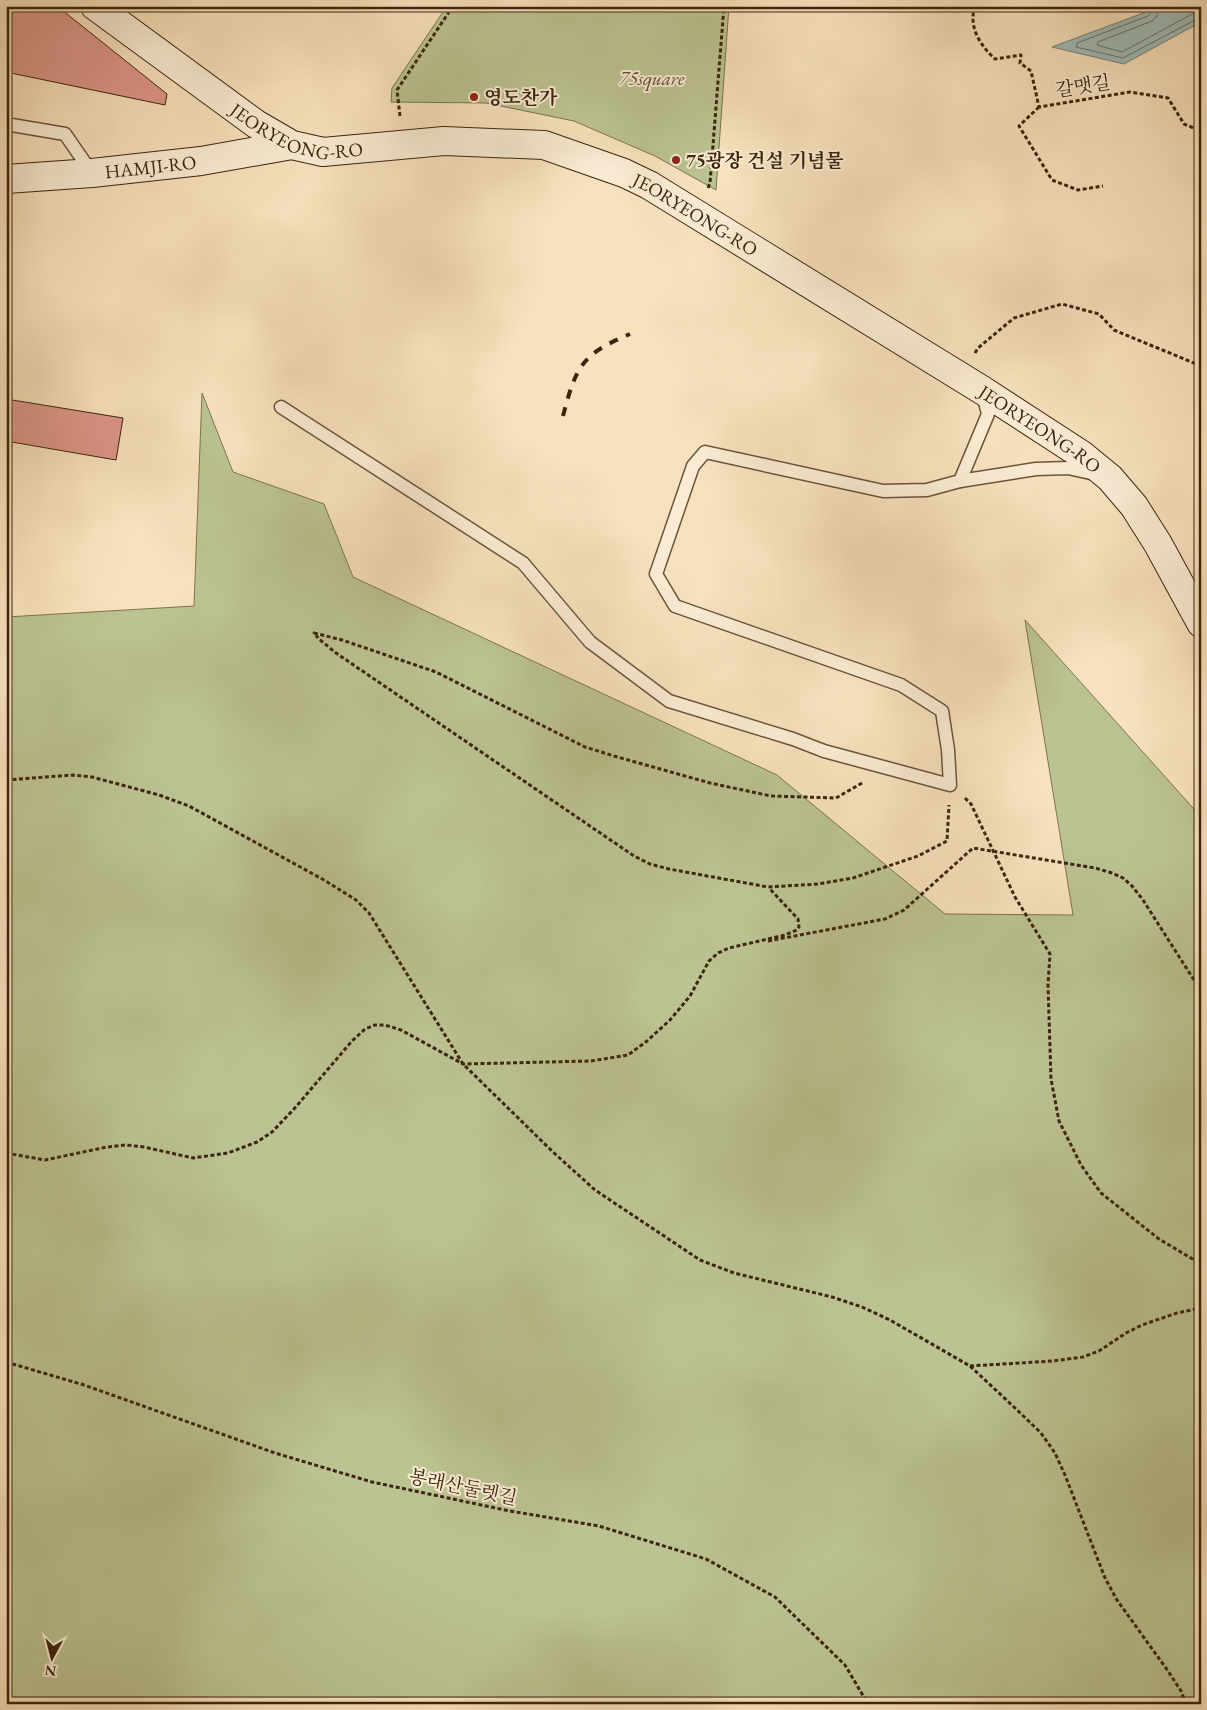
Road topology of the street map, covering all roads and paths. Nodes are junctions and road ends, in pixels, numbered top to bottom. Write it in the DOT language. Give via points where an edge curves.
graph roads {
  1 [pos="95,6"];
  2 [pos="308,6"];
  3 [pos="320,6"];
  4 [pos="452,6"];
  5 [pos="724,6"];
  6 [pos="942,6"];
  7 [pos="956,6"];
  8 [pos="976,6"];
  9 [pos="1039,107"];
  10 [pos="6,124"];
  11 [pos="1201,131"];
  12 [pos="292,144"];
  13 [pos="403,145"];
  14 [pos="92,173"];
  15 [pos="6,179"];
  16 [pos="1103,186"];
  17 [pos="695,214"];
  18 [pos="1201,366"];
  19 [pos="959,376"];
  20 [pos="982,390"];
  21 [pos="281,407"];
  22 [pos="1110,478"];
  23 [pos="960,481"];
  24 [pos="1201,623"];
  25 [pos="874,764"];
  26 [pos="6,780"];
  27 [pos="950,785"];
  28 [pos="994,852"];
  29 [pos="768,887"];
  30 [pos="731,948"];
  31 [pos="1201,991"];
  32 [pos="463,1064"];
  33 [pos="6,1152"];
  34 [pos="1201,1264"];
  35 [pos="1201,1308"];
  36 [pos="6,1362"];
  37 [pos="970,1366"];
  38 [pos="868,1704"];
  39 [pos="1186,1704"];
  1 -- 12 [label="main road, JEORYEONG-RO" via="256,124"];
  2 -- 3 [label="path"];
  4 -- 13 [label="path" via="397,90"];
  5 -- 17 [label="path" via="710,183"];
  6 -- 7 [label="path" via="954,11"];
  8 -- 9 [label="path, 갈맷길" via="975,36 995,59 1021,55 1020,64 1031,71"];
  9 -- 11 [label="path, 갈맷길" via="1130,92 1168,98 1184,124"];
  9 -- 16 [label="path" via="1019,126 1052,180 1078,190"];
  10 -- 14 [label="lane" via="65,134"];
  12 -- 13 [label="main road, JEORYEONG-RO" via="322,152"];
  12 -- 14 [label="main road, HAMJI-RO" via="200,161"];
  13 -- 17 [label="main road, JEORYEONG-RO" via="444,141 544,145 624,173"];
  14 -- 15 [label="main road, HAMJI-RO"];
  17 -- 19 [label="main road, JEORYEONG-RO"];
  18 -- 19 [label="path" via="1114,330 1099,314 1062,304 1014,318 978,348"];
  19 -- 20 [label="main road, JEORYEONG-RO"];
  20 -- 22 [label="main road, JEORYEONG-RO" via="1082,455"];
  20 -- 23 [label="lane" via="988,414"];
  21 -- 25 [label="lane" via="522,563 590,642 669,701"];
  22 -- 23 [label="lane" via="1068,468 1036,469"];
  22 -- 24 [label="main road, JEORYEONG-RO" via="1134,506 1158,544"];
  23 -- 27 [label="lane" via="927,490 884,491 705,452 693,466 656,574 675,606 901,685 942,711"];
  25 -- 27 [label="lane"];
  25 -- 29 [label="path" via="865,781 836,798 771,796 710,783 585,747 436,672 314,633 336,653 634,856 669,869"];
  26 -- 32 [label="path" via="73,774 159,795 189,806 324,880 356,900 369,913"];
  27 -- 28 [label="path" via="971,804"];
  27 -- 29 [label="path" via="947,841 918,856 853,878"];
  28 -- 30 [label="path" via="973,848 904,910 885,919"];
  28 -- 31 [label="path" via="1095,868 1123,878 1143,900"];
  28 -- 34 [label="path" via="1015,897 1050,954 1051,1080 1059,1122 1081,1165 1101,1193 1159,1239"];
  29 -- 30 [label="path" via="798,919 798,927 785,935"];
  30 -- 32 [label="path" via="709,961 690,996 670,1020 628,1055 591,1061"];
  32 -- 33 [label="path" via="401,1030 375,1024 352,1041 272,1132 236,1150 193,1158 126,1145 45,1160"];
  32 -- 37 [label="path" via="595,1190 700,1260 734,1273 862,1307"];
  35 -- 37 [label="path" via="1142,1325 1083,1357"];
  36 -- 38 [label="path, 봉래산둘렛길" via="372,1482 599,1526 706,1559 775,1596 845,1665"];
  37 -- 39 [label="path" via="1040,1433 1055,1453 1105,1578 1117,1600 1168,1670"];
}
